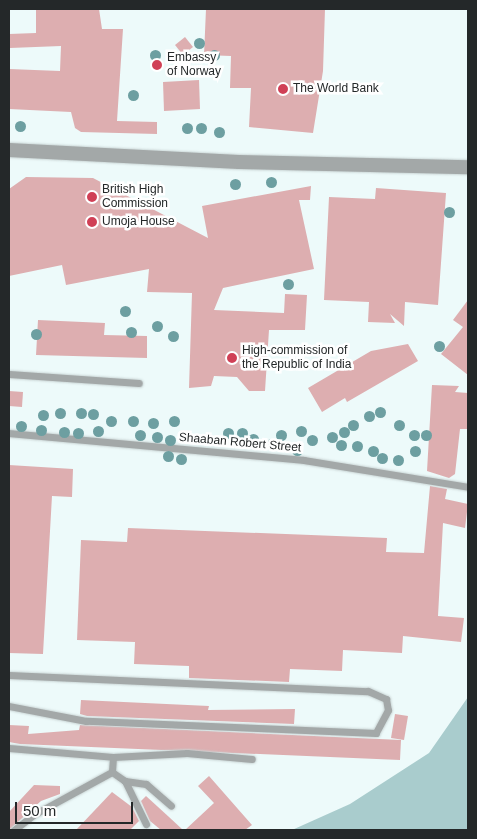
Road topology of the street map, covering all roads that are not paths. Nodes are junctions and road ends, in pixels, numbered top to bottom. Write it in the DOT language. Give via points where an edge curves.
graph roads {
  1 [pos="9,150"];
  2 [pos="468,167"];
  3 [pos="9,374"];
  4 [pos="139,384"];
  5 [pos="9,434"];
  6 [pos="468,487"];
  7 [pos="9,675"];
  8 [pos="9,706"];
  9 [pos="9,748"];
  10 [pos="113,757"];
  11 [pos="252,759"];
  12 [pos="112,772"];
  13 [pos="125,781"];
  14 [pos="171,806"];
  15 [pos="146,824"];
  16 [pos="14,830"];
  1 -- 2 [label="street" via="239,162"];
  3 -- 4 [label="lane"];
  5 -- 6 [label="lane, Shaaban Robert Street" via="304,460"];
  7 -- 8 [label="lane" via="368,691 386,699 388,710 376,733 86,721"];
  9 -- 10 [label="lane"];
  10 -- 11 [label="lane" via="186,753"];
  10 -- 12 [label="lane"];
  12 -- 13 [label="lane"];
  12 -- 16 [label="lane" via="33,815"];
  13 -- 14 [label="lane" via="146,784"];
  13 -- 15 [label="lane"];
}
